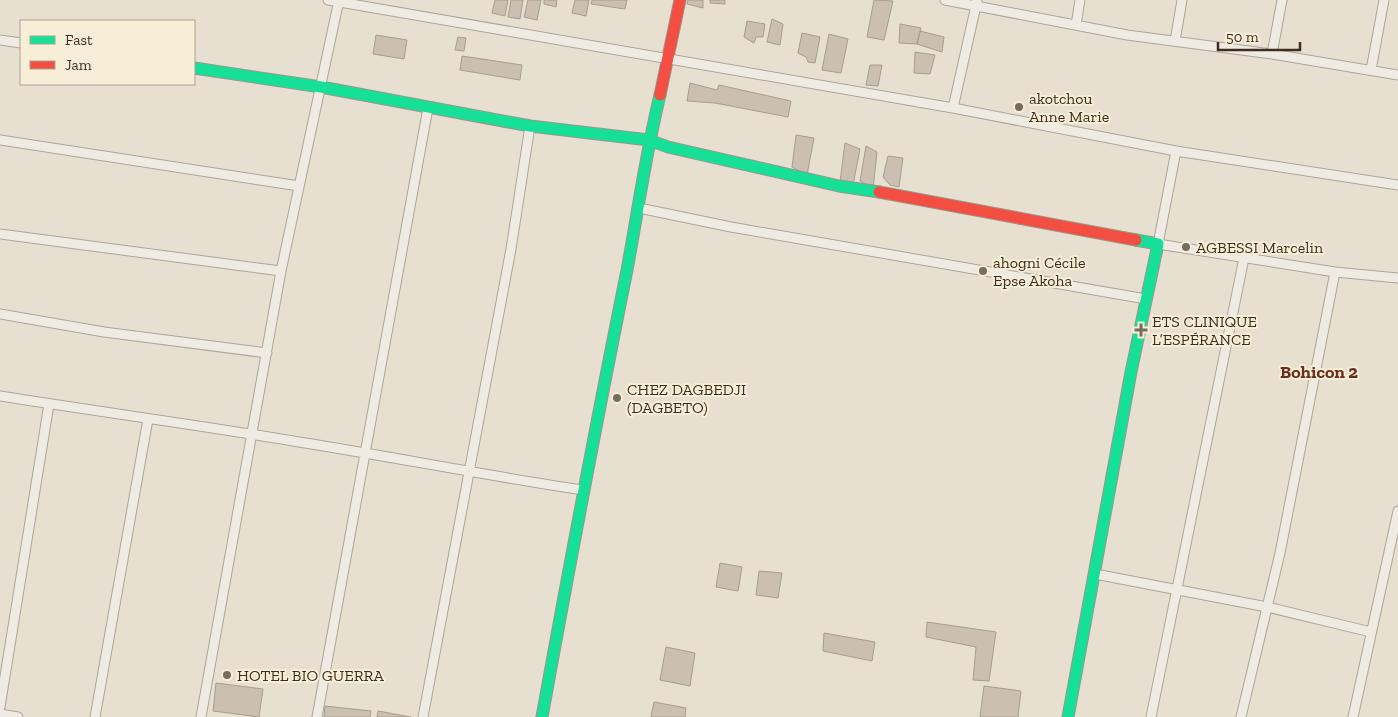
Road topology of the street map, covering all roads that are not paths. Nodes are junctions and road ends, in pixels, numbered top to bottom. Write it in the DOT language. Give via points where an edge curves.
graph roads {
  1 [pos="328,0"];
  2 [pos="680,0"];
  3 [pos="945,0"];
  4 [pos="1080,0"];
  5 [pos="1182,0"];
  6 [pos="1282,0"];
  7 [pos="1384,0"];
  8 [pos="339,1"];
  9 [pos="977,3"];
  10 [pos="1076,25"];
  11 [pos="0,40"];
  12 [pos="1175,42"];
  13 [pos="20,43"];
  14 [pos="1272,54"];
  15 [pos="669,59"];
  16 [pos="195,68"];
  17 [pos="1371,70"];
  18 [pos="1398,74"];
  19 [pos="321,87"];
  20 [pos="428,108"];
  21 [pos="953,108"];
  22 [pos="530,126"];
  23 [pos="0,140"];
  24 [pos="649,140"];
  25 [pos="1176,151"];
  26 [pos="299,186"];
  27 [pos="1398,186"];
  28 [pos="639,208"];
  29 [pos="0,234"];
  30 [pos="1158,244"];
  31 [pos="1244,258"];
  32 [pos="281,271"];
  33 [pos="1335,272"];
  34 [pos="1398,278"];
  35 [pos="1146,299"];
  36 [pos="0,314"];
  37 [pos="267,353"];
  38 [pos="0,396"];
  39 [pos="49,404"];
  40 [pos="148,419"];
  41 [pos="253,434"];
  42 [pos="366,452"];
  43 [pos="469,473"];
  44 [pos="583,490"];
  45 [pos="1398,511"];
  46 [pos="1095,574"];
  47 [pos="1176,588"];
  48 [pos="1267,607"];
  49 [pos="1371,632"];
  50 [pos="0,707"];
  51 [pos="0,714"];
  52 [pos="18,717"];
  53 [pos="95,717"];
  54 [pos="201,717"];
  55 [pos="317,717"];
  56 [pos="423,717"];
  57 [pos="542,717"];
  58 [pos="1068,717"];
  59 [pos="1151,717"];
  60 [pos="1241,717"];
  61 [pos="1353,717"];
  1 -- 8 [label="street"];
  2 -- 15 [label="street"];
  3 -- 9 [label="street"];
  4 -- 10 [label="street"];
  5 -- 12 [label="street"];
  6 -- 14 [label="street"];
  7 -- 17 [label="street"];
  8 -- 15 [label="street"];
  8 -- 19 [label="street"];
  9 -- 10 [label="street"];
  9 -- 21 [label="street"];
  10 -- 12 [label="street"];
  11 -- 13 [label="street"];
  12 -- 14 [label="street"];
  14 -- 17 [label="street"];
  15 -- 21 [label="street"];
  15 -- 24 [label="street"];
  16 -- 19 [label="street"];
  17 -- 18 [label="street"];
  19 -- 20 [label="street"];
  19 -- 26 [label="street"];
  20 -- 22 [label="street"];
  20 -- 42 [label="street"];
  21 -- 25 [label="street"];
  22 -- 24 [label="street"];
  22 -- 43 [label="street" via="511,249"];
  23 -- 26 [label="street"];
  24 -- 28 [label="street"];
  24 -- 30 [label="street" via="839,186"];
  25 -- 27 [label="street"];
  25 -- 30 [label="street"];
  26 -- 32 [label="street"];
  28 -- 35 [label="street"];
  28 -- 44 [label="street"];
  29 -- 32 [label="street"];
  30 -- 31 [label="street"];
  30 -- 35 [label="street"];
  31 -- 33 [label="street"];
  31 -- 47 [label="street"];
  32 -- 37 [label="street"];
  33 -- 34 [label="street"];
  33 -- 48 [label="street"];
  35 -- 46 [label="street"];
  36 -- 37 [label="street" via="104,332"];
  37 -- 41 [label="street"];
  38 -- 39 [label="street"];
  39 -- 40 [label="street"];
  39 -- 50 [label="street"];
  40 -- 41 [label="street"];
  40 -- 53 [label="street"];
  41 -- 42 [label="street"];
  41 -- 54 [label="street"];
  42 -- 43 [label="street"];
  42 -- 55 [label="street"];
  43 -- 44 [label="street"];
  43 -- 56 [label="street"];
  44 -- 57 [label="street"];
  45 -- 49 [label="street"];
  46 -- 47 [label="street"];
  46 -- 58 [label="street"];
  47 -- 48 [label="street"];
  47 -- 59 [label="street"];
  48 -- 49 [label="street"];
  48 -- 60 [label="street"];
  49 -- 61 [label="street"];
  51 -- 52 [label="street"];
}
